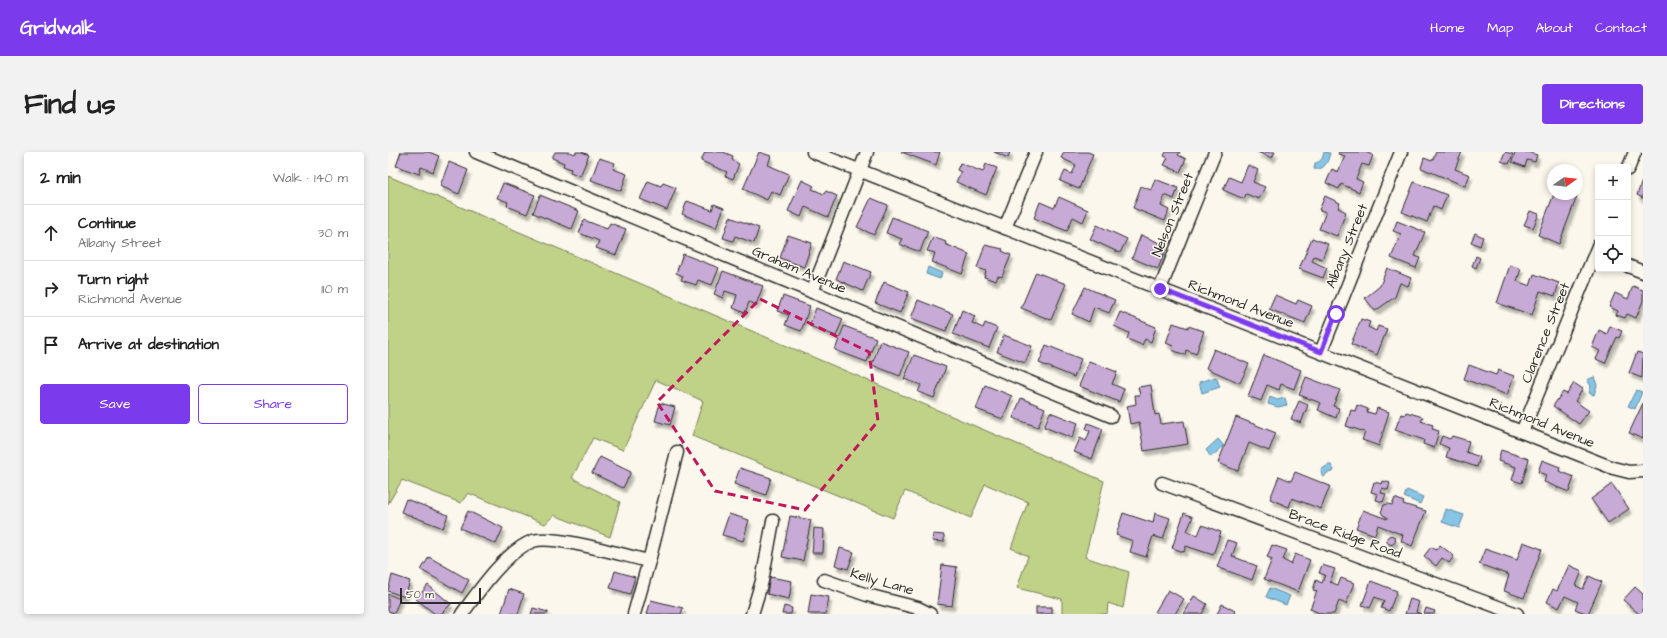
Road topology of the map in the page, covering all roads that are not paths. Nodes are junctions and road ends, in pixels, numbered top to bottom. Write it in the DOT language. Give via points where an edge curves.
graph roads {
  1 [pos="476,152"];
  2 [pos="813,152"];
  3 [pos="867,152"];
  4 [pos="1036,152"];
  5 [pos="1215,152"];
  6 [pos="1401,152"];
  7 [pos="1635,152"];
  8 [pos="1630,164"];
  9 [pos="860,170"];
  10 [pos="1005,228"];
  11 [pos="1595,256"];
  12 [pos="1631,267"];
  13 [pos="1643,272"];
  14 [pos="1160,289"];
  15 [pos="812,292"];
  16 [pos="1321,352"];
  17 [pos="1111,416"];
  18 [pos="1522,432"];
  19 [pos="677,452"];
  20 [pos="1639,472"];
  21 [pos="1162,483"];
  22 [pos="773,521"];
  23 [pos="649,561"];
  24 [pos="824,580"];
  25 [pos="462,614"];
  26 [pos="634,614"];
  27 [pos="752,614"];
  28 [pos="930,614"];
  29 [pos="1518,614"];
  1 -- 15 [label="street, Graham Avenue"];
  2 -- 9 [label="street, Richmond Avenue"];
  3 -- 9 [label="street"];
  4 -- 10 [label="street"];
  5 -- 14 [label="street, Nelson Street"];
  6 -- 16 [label="street, Albany Street"];
  7 -- 8 [label="street"];
  9 -- 10 [label="street, Richmond Avenue"];
  9 -- 15 [label="street"];
  10 -- 14 [label="street, Richmond Avenue"];
  11 -- 18 [label="street, Clarence Street"];
  12 -- 13 [label="street"];
  14 -- 16 [label="street, Richmond Avenue"];
  15 -- 17 [label="street, Graham Avenue"];
  16 -- 18 [label="street, Richmond Avenue"];
  18 -- 20 [label="street, Richmond Avenue" via="1613,468"];
  19 -- 23 [label="street"];
  21 -- 29 [label="street, Brace Ridge Road"];
  22 -- 27 [label="street" via="762,581"];
  23 -- 25 [label="street" via="554,539 534,540 520,548 489,577"];
  23 -- 26 [label="street"];
  24 -- 28 [label="street, Kelly Lane" via="867,595 918,608"];
}
